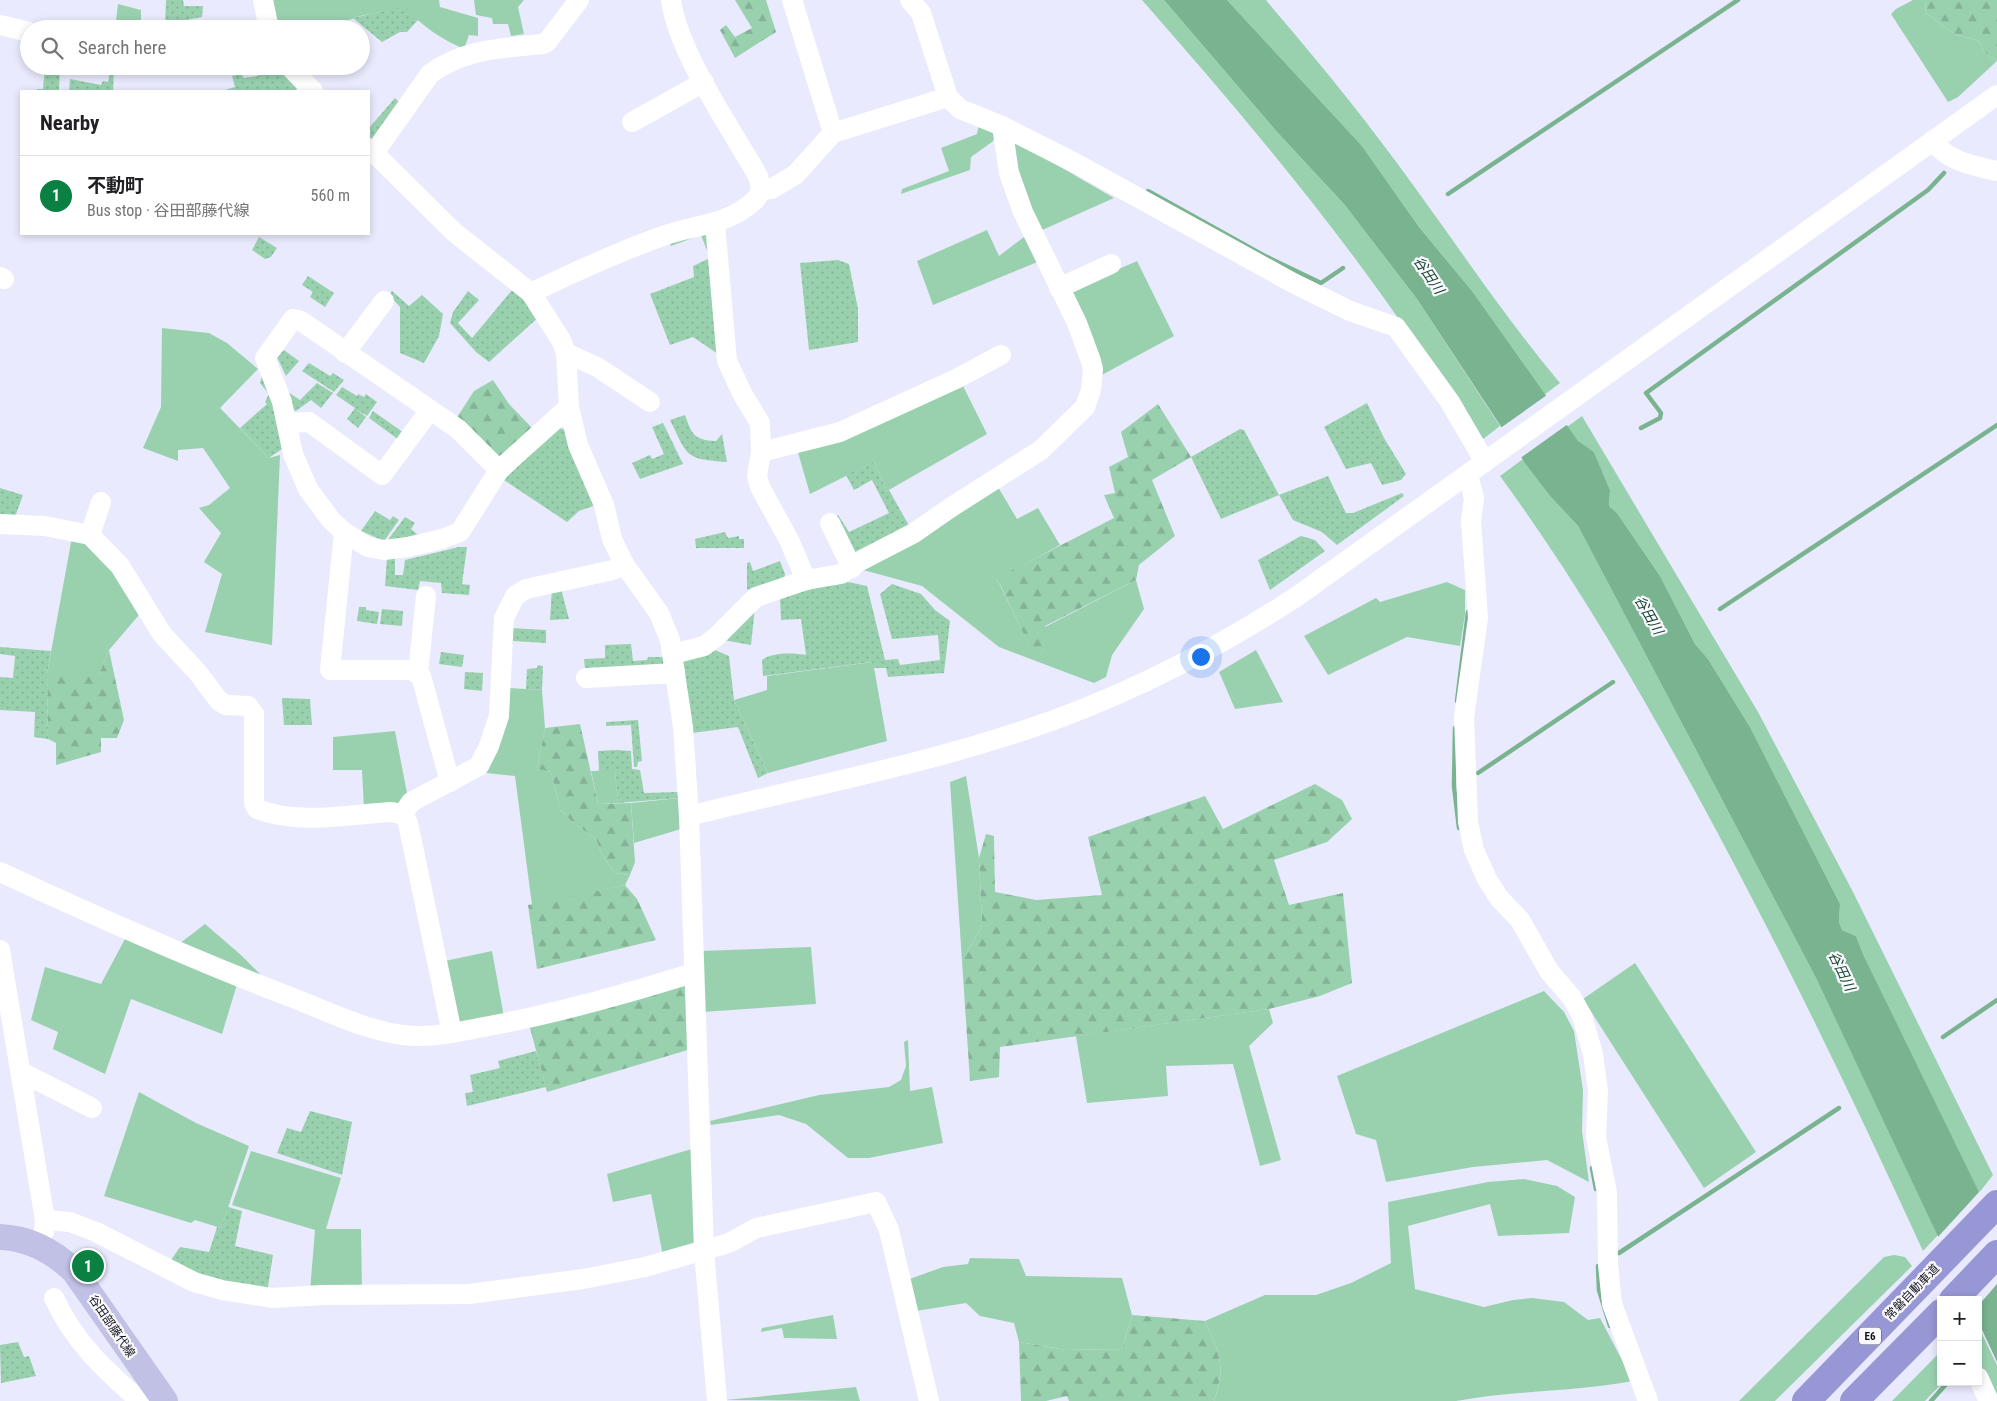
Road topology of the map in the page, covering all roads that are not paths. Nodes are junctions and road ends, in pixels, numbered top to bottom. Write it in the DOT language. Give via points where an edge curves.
graph roads {
  1 [pos="263,0"];
  2 [pos="579,0"];
  3 [pos="671,0"];
  4 [pos="792,0"];
  5 [pos="910,0"];
  6 [pos="267,20"];
  7 [pos="0,25"];
  8 [pos="20,30"];
  9 [pos="298,75"];
  10 [pos="704,82"];
  11 [pos="312,90"];
  12 [pos="1997,95"];
  13 [pos="948,97"];
  14 [pos="632,122"];
  15 [pos="1002,126"];
  16 [pos="832,133"];
  17 [pos="1932,141"];
  18 [pos="371,150"];
  19 [pos="1997,171"];
  20 [pos="761,190"];
  21 [pos="715,224"];
  22 [pos="1111,264"];
  23 [pos="1059,288"];
  24 [pos="531,293"];
  25 [pos="384,300"];
  26 [pos="345,353"];
  27 [pos="566,353"];
  28 [pos="1001,355"];
  29 [pos="650,402"];
  30 [pos="569,407"];
  31 [pos="430,410"];
  32 [pos="287,422"];
  33 [pos="761,452"];
  34 [pos="1487,460"];
  35 [pos="500,470"];
  36 [pos="1468,475"];
  37 [pos="101,502"];
  38 [pos="830,523"];
  39 [pos="0,524"];
  40 [pos="344,532"];
  41 [pos="90,535"];
  42 [pos="624,564"];
  43 [pos="852,568"];
  44 [pos="806,580"];
  45 [pos="426,596"];
  46 [pos="674,664"];
  47 [pos="418,673"];
  48 [pos="586,678"];
  49 [pos="450,782"];
  50 [pos="403,814"];
  51 [pos="689,816"];
  52 [pos="0,872"];
  53 [pos="0,950"];
  54 [pos="693,973"];
  55 [pos="452,1033"];
  56 [pos="21,1072"];
  57 [pos="92,1108"];
  58 [pos="1997,1204"];
  59 [pos="45,1220"];
  60 [pos="0,1237"];
  61 [pos="39,1246"];
  62 [pos="704,1251"];
  63 [pos="1997,1254"];
  64 [pos="1957,1296"];
  65 [pos="1969,1296"];
  66 [pos="54,1298"];
  67 [pos="1937,1317"];
  68 [pos="1937,1336"];
  69 [pos="1982,1386"];
  70 [pos="140,1401"];
  71 [pos="165,1401"];
  72 [pos="717,1401"];
  73 [pos="929,1401"];
  74 [pos="1648,1401"];
  75 [pos="1806,1401"];
  76 [pos="1854,1401"];
  77 [pos="1878,1401"];
  78 [pos="1989,1401"];
  1 -- 6 [label="street"];
  2 -- 18 [label="street" via="543,44 482,50 463,56 430,74"];
  3 -- 10 [label="street" via="674,18"];
  4 -- 16 [label="street"];
  5 -- 13 [label="street" via="921,13"];
  7 -- 8 [label="street"];
  9 -- 11 [label="street"];
  10 -- 14 [label="street"];
  10 -- 20 [label="street" via="758,176"];
  12 -- 17 [label="street"];
  13 -- 15 [label="street" via="960,109"];
  13 -- 16 [label="street"];
  15 -- 23 [label="street" via="1009,172"];
  15 -- 34 [label="street" via="1295,284 1350,311 1396,327"];
  16 -- 20 [label="street" via="795,175 772,189"];
  17 -- 19 [label="street" via="1945,155"];
  17 -- 34 [label="street"];
  18 -- 24 [label="street" via="454,232"];
  20 -- 21 [label="street" via="745,208"];
  21 -- 24 [label="street" via="663,236 594,262"];
  21 -- 33 [label="street" via="727,361 743,396 760,422"];
  22 -- 23 [label="street"];
  23 -- 43 [label="street" via="1077,323 1093,369 1091,390 1082,411 1041,450 914,533"];
  24 -- 27 [label="street"];
  25 -- 26 [label="street"];
  26 -- 31 [label="street"];
  26 -- 32 [label="street" via="301,321 293,319 264,358"];
  27 -- 29 [label="street" via="597,367"];
  27 -- 30 [label="street"];
  28 -- 33 [label="street" via="840,432"];
  30 -- 35 [label="street"];
  30 -- 42 [label="street" via="578,445 604,505 612,539"];
  31 -- 32 [label="street" via="382,475 309,422"];
  31 -- 35 [label="street" via="458,429"];
  32 -- 40 [label="street" via="293,454 308,489"];
  33 -- 44 [label="street" via="757,476 760,487"];
  34 -- 36 [label="street"];
  35 -- 40 [label="street" via="460,532 442,539 384,550 368,547"];
  36 -- 51 [label="street" via="1259,621 1166,672 1115,695 1056,719 985,742"];
  36 -- 74 [label="street" via="1474,498 1471,521 1478,618 1464,717 1468,822 1474,850 1487,879 1499,898 1520,920 1549,972 1572,998 1582,1016 1593,1054 1598,1091 1596,1138 1607,1193 1612,1304"];
  37 -- 41 [label="street"];
  38 -- 43 [label="street"];
  39 -- 41 [label="street" via="45,526"];
  40 -- 47 [label="street" via="330,670 411,670"];
  41 -- 50 [label="street" via="120,566 162,634 219,701 226,705 248,706 254,714 254,803 257,809 293,818"];
  42 -- 46 [label="street" via="659,613"];
  42 -- 49 [label="street" via="613,570 526,589 514,596 504,618 499,716 489,746 478,766"];
  43 -- 44 [label="street" via="841,574"];
  44 -- 46 [label="street" via="756,597 716,637"];
  45 -- 47 [label="street"];
  46 -- 48 [label="street"];
  46 -- 51 [label="street" via="683,727"];
  47 -- 49 [label="street"];
  49 -- 50 [label="street" via="411,802"];
  50 -- 55 [label="street" via="408,823 423,889"];
  51 -- 54 [label="street"];
  52 -- 55 [label="street" via="109,922 368,1026 402,1035"];
  53 -- 56 [label="street"];
  54 -- 55 [label="street" via="545,1015"];
  54 -- 62 [label="street"];
  56 -- 57 [label="street"];
  56 -- 59 [label="street"];
  58 -- 75 [label="highway, 常磐自動車道 / E6"];
  59 -- 61 [label="street"];
  59 -- 62 [label="street" via="70,1222 96,1232 194,1282 272,1298 470,1294 583,1279"];
  60 -- 61 [label="main road, 谷田部藤代線"];
  61 -- 71 [label="main road, 谷田部藤代線" via="63,1260 74,1271"];
  62 -- 72 [label="street"];
  62 -- 73 [label="street" via="756,1228 876,1202 890,1230"];
  63 -- 64 [label="highway"];
  63 -- 65 [label="highway"];
  66 -- 70 [label="street" via="64,1319 96,1362"];
  67 -- 76 [label="highway"];
  68 -- 77 [label="highway"];
  69 -- 78 [label="street"];
}
